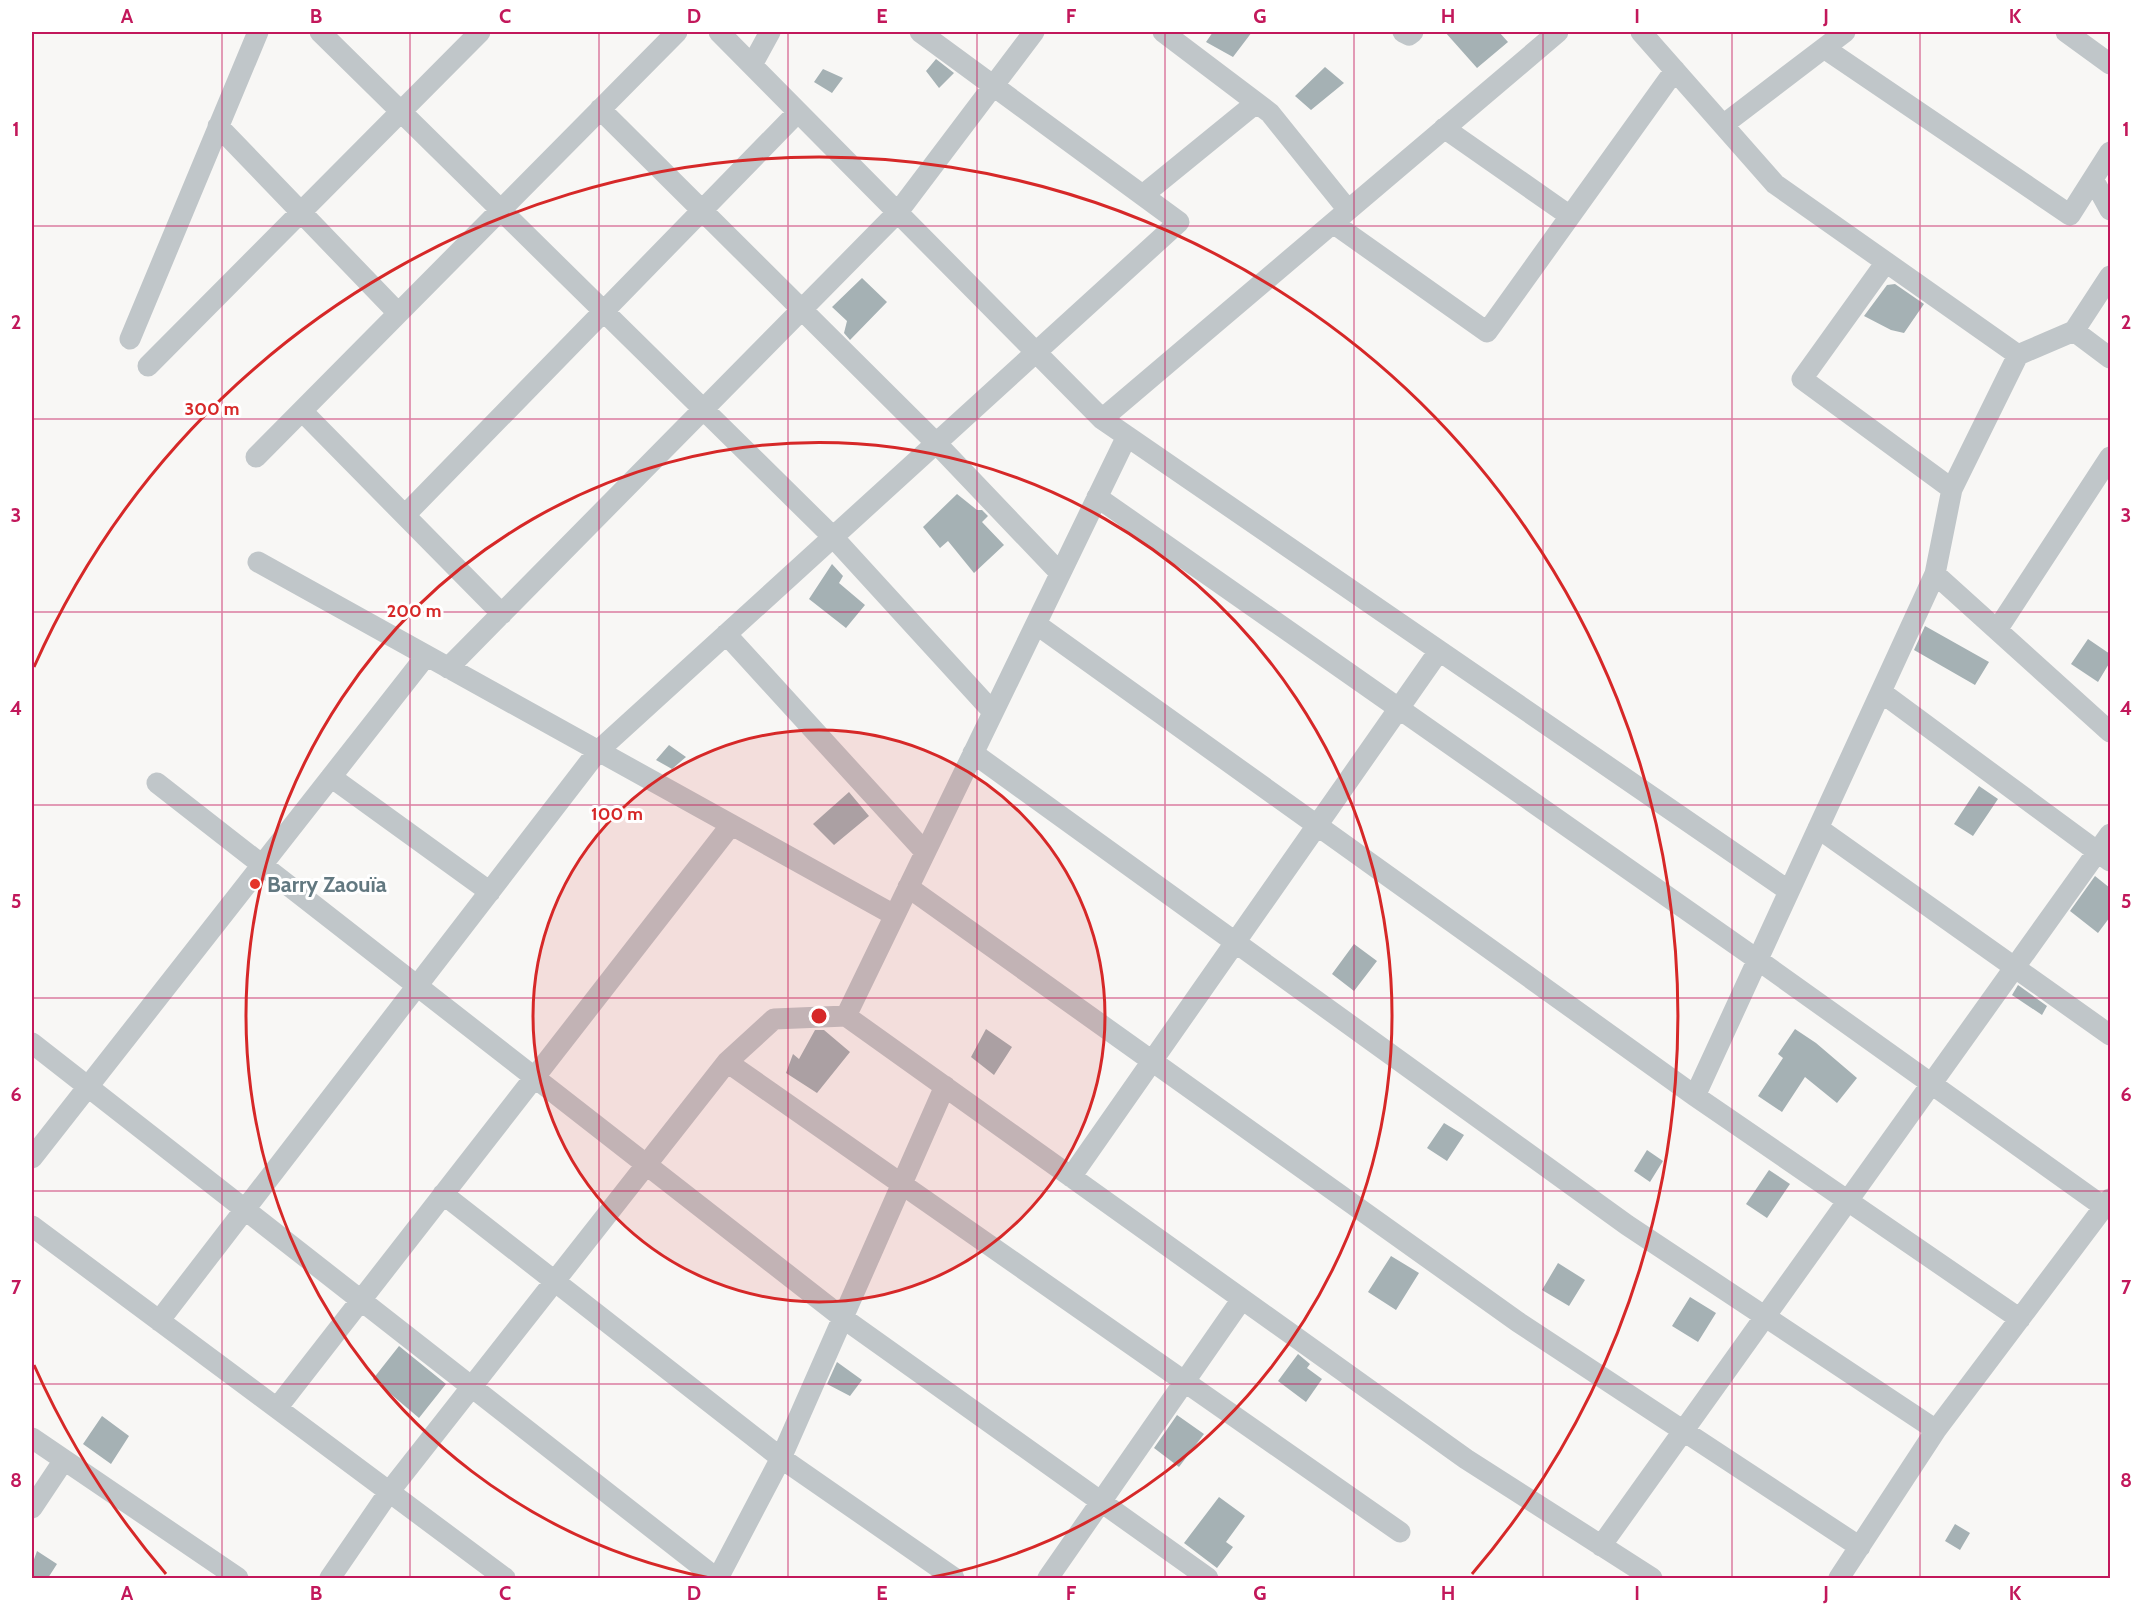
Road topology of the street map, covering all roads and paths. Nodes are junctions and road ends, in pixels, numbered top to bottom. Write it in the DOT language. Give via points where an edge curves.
graph roads {
  1 [pos="258,32"];
  2 [pos="320,32"];
  3 [pos="480,32"];
  4 [pos="677,32"];
  5 [pos="719,32"];
  6 [pos="770,32"];
  7 [pos="920,32"];
  8 [pos="1034,32"];
  9 [pos="1163,32"];
  10 [pos="1403,32"];
  11 [pos="1413,32"];
  12 [pos="1558,32"];
  13 [pos="1641,32"];
  14 [pos="1845,32"];
  15 [pos="2070,33"];
  16 [pos="1824,48"];
  17 [pos="2110,64"];
  18 [pos="752,65"];
  19 [pos="1675,70"];
  20 [pos="994,86"];
  21 [pos="1256,103"];
  22 [pos="600,109"];
  23 [pos="401,111"];
  24 [pos="798,112"];
  25 [pos="1723,125"];
  26 [pos="218,126"];
  27 [pos="1444,128"];
  28 [pos="2110,152"];
  29 [pos="2093,179"];
  30 [pos="1143,195"];
  31 [pos="501,210"];
  32 [pos="702,210"];
  33 [pos="2110,210"];
  34 [pos="301,212"];
  35 [pos="898,212"];
  36 [pos="1570,216"];
  37 [pos="1340,217"];
  38 [pos="1886,262"];
  39 [pos="2110,276"];
  40 [pos="802,310"];
  41 [pos="603,311"];
  42 [pos="398,313"];
  43 [pos="2074,331"];
  44 [pos="130,339"];
  45 [pos="1036,352"];
  46 [pos="2018,355"];
  47 [pos="2110,358"];
  48 [pos="148,366"];
  49 [pos="704,410"];
  50 [pos="302,411"];
  51 [pos="1102,419"];
  52 [pos="1127,436"];
  53 [pos="936,443"];
  54 [pos="256,457"];
  55 [pos="2110,457"];
  56 [pos="1952,489"];
  57 [pos="1098,497"];
  58 [pos="405,515"];
  59 [pos="833,537"];
  60 [pos="258,562"];
  61 [pos="1060,573"];
  62 [pos="1935,574"];
  63 [pos="502,614"];
  64 [pos="1036,624"];
  65 [pos="1997,630"];
  66 [pos="726,634"];
  67 [pos="1439,651"];
  68 [pos="426,656"];
  69 [pos="448,668"];
  70 [pos="1881,692"];
  71 [pos="1399,708"];
  72 [pos="993,712"];
  73 [pos="2109,726"];
  74 [pos="598,751"];
  75 [pos="973,753"];
  76 [pos="331,777"];
  77 [pos="157,783"];
  78 [pos="730,825"];
  79 [pos="1317,825"];
  80 [pos="1818,828"];
  81 [pos="2110,834"];
  82 [pos="925,852"];
  83 [pos="2104,856"];
  84 [pos="262,865"];
  85 [pos="908,887"];
  86 [pos="1789,891"];
  87 [pos="489,892"];
  88 [pos="894,915"];
  89 [pos="1235,942"];
  90 [pos="1758,960"];
  91 [pos="2015,968"];
  92 [pos="417,986"];
  93 [pos="846,1016"];
  94 [pos="2110,1035"];
  95 [pos="32,1043"];
  96 [pos="1152,1061"];
  97 [pos="727,1062"];
  98 [pos="535,1077"];
  99 [pos="1932,1084"];
  100 [pos="945,1086"];
  101 [pos="87,1087"];
  102 [pos="1695,1096"];
  103 [pos="32,1158"];
  104 [pos="647,1164"];
  105 [pos="1071,1177"];
  106 [pos="902,1184"];
  107 [pos="443,1194"];
  108 [pos="1848,1201"];
  109 [pos="2107,1203"];
  110 [pos="244,1210"];
  111 [pos="32,1226"];
  112 [pos="555,1281"];
  113 [pos="1242,1299"];
  114 [pos="361,1301"];
  115 [pos="1766,1316"];
  116 [pos="843,1317"];
  117 [pos="2020,1319"];
  118 [pos="159,1321"];
  119 [pos="1185,1382"];
  120 [pos="471,1387"];
  121 [pos="277,1408"];
  122 [pos="1936,1430"];
  123 [pos="1683,1431"];
  124 [pos="32,1438"];
  125 [pos="782,1458"];
  126 [pos="64,1460"];
  127 [pos="389,1492"];
  128 [pos="1101,1502"];
  129 [pos="32,1508"];
  130 [pos="1400,1532"];
  131 [pos="1601,1546"];
  132 [pos="1860,1547"];
  133 [pos="238,1578"];
  134 [pos="330,1578"];
  135 [pos="505,1578"];
  136 [pos="717,1578"];
  137 [pos="954,1578"];
  138 [pos="1048,1578"];
  139 [pos="1208,1578"];
  140 [pos="1652,1578"];
  141 [pos="1839,1578"];
  1 -- 26 [label="street"];
  2 -- 23 [label="street"];
  3 -- 23 [label="street"];
  4 -- 22 [label="street"];
  5 -- 18 [label="street"];
  6 -- 18 [label="street"];
  7 -- 20 [label="street"];
  8 -- 20 [label="street"];
  9 -- 21 [label="street"];
  10 -- 11 [label="street"];
  12 -- 27 [label="street"];
  13 -- 19 [label="street"];
  14 -- 16 [label="street"];
  15 -- 17 [label="street"];
  16 -- 25 [label="street"];
  16 -- 29 [label="street" via="2070,215"];
  18 -- 24 [label="street"];
  19 -- 25 [label="street"];
  19 -- 36 [label="street"];
  20 -- 30 [label="street"];
  20 -- 35 [label="street"];
  21 -- 30 [label="street"];
  21 -- 37 [label="street" via="1270,113"];
  22 -- 31 [label="street"];
  22 -- 32 [label="street"];
  23 -- 31 [label="street"];
  23 -- 34 [label="street"];
  24 -- 32 [label="street"];
  24 -- 35 [label="street"];
  25 -- 38 [label="street" via="1775,184"];
  26 -- 34 [label="street"];
  26 -- 44 [label="street"];
  27 -- 36 [label="street"];
  27 -- 37 [label="street"];
  28 -- 29 [label="street"];
  29 -- 33 [label="street"];
  30 -- 45 [label="street" via="1179,222"];
  31 -- 41 [label="street"];
  31 -- 42 [label="street"];
  32 -- 40 [label="street"];
  32 -- 41 [label="street"];
  34 -- 42 [label="street"];
  34 -- 48 [label="street"];
  35 -- 40 [label="street"];
  35 -- 45 [label="street"];
  36 -- 37 [label="street" via="1487,332"];
  37 -- 51 [label="street"];
  38 -- 46 [label="street"];
  38 -- 56 [label="street" via="1802,379"];
  39 -- 43 [label="street"];
  40 -- 49 [label="street"];
  40 -- 53 [label="street"];
  41 -- 49 [label="street"];
  41 -- 58 [label="street"];
  42 -- 50 [label="street"];
  43 -- 46 [label="street"];
  43 -- 47 [label="street"];
  45 -- 51 [label="street"];
  45 -- 53 [label="street"];
  46 -- 56 [label="street"];
  49 -- 59 [label="street"];
  49 -- 63 [label="street"];
  50 -- 54 [label="street"];
  50 -- 58 [label="street"];
  51 -- 52 [label="street"];
  52 -- 57 [label="street"];
  52 -- 67 [label="street"];
  53 -- 59 [label="street"];
  53 -- 61 [label="street"];
  55 -- 65 [label="street"];
  56 -- 62 [label="street"];
  57 -- 61 [label="street"];
  57 -- 71 [label="street"];
  58 -- 63 [label="street"];
  59 -- 66 [label="street"];
  59 -- 72 [label="street"];
  60 -- 68 [label="street"];
  61 -- 64 [label="street"];
  62 -- 65 [label="street"];
  62 -- 70 [label="street"];
  63 -- 69 [label="street"];
  64 -- 72 [label="street"];
  64 -- 79 [label="street"];
  65 -- 73 [label="street"];
  66 -- 74 [label="street"];
  66 -- 82 [label="street"];
  67 -- 71 [label="street"];
  67 -- 86 [label="street"];
  68 -- 69 [label="street"];
  68 -- 76 [label="street"];
  69 -- 74 [label="street"];
  70 -- 80 [label="street"];
  70 -- 83 [label="street"];
  71 -- 79 [label="street"];
  71 -- 90 [label="street"];
  72 -- 75 [label="street"];
  74 -- 78 [label="street"];
  74 -- 87 [label="street"];
  75 -- 82 [label="street"];
  75 -- 89 [label="street"];
  76 -- 84 [label="street"];
  76 -- 87 [label="street"];
  77 -- 84 [label="street"];
  78 -- 88 [label="street"];
  78 -- 98 [label="street"];
  79 -- 89 [label="street"];
  79 -- 102 [label="street"];
  80 -- 86 [label="street"];
  80 -- 91 [label="street"];
  81 -- 83 [label="street"];
  82 -- 85 [label="street"];
  83 -- 91 [label="street"];
  84 -- 92 [label="street"];
  84 -- 101 [label="street"];
  85 -- 88 [label="street"];
  85 -- 96 [label="street"];
  86 -- 90 [label="street"];
  87 -- 92 [label="street"];
  88 -- 93 [label="street"];
  89 -- 96 [label="street"];
  89 -- 115 [label="street" via="1627,1225"];
  90 -- 99 [label="street"];
  90 -- 102 [label="street"];
  91 -- 94 [label="street"];
  91 -- 99 [label="street"];
  92 -- 98 [label="street"];
  92 -- 110 [label="street"];
  93 -- 97 [label="street" via="774,1019"];
  93 -- 100 [label="street"];
  95 -- 101 [label="street"];
  96 -- 105 [label="street"];
  96 -- 123 [label="street" via="1518,1322"];
  97 -- 104 [label="street"];
  97 -- 106 [label="street"];
  98 -- 104 [label="street"];
  98 -- 107 [label="street"];
  99 -- 108 [label="street"];
  99 -- 109 [label="street"];
  100 -- 105 [label="street"];
  100 -- 106 [label="street"];
  101 -- 103 [label="street"];
  101 -- 110 [label="street"];
  102 -- 108 [label="street"];
  104 -- 112 [label="street"];
  104 -- 116 [label="street"];
  105 -- 113 [label="street"];
  106 -- 116 [label="street"];
  106 -- 119 [label="street"];
  107 -- 112 [label="street"];
  107 -- 114 [label="street"];
  108 -- 115 [label="street"];
  108 -- 117 [label="street"];
  109 -- 117 [label="street"];
  110 -- 114 [label="street"];
  110 -- 118 [label="street"];
  111 -- 118 [label="street"];
  112 -- 120 [label="street"];
  112 -- 125 [label="street"];
  113 -- 119 [label="street"];
  113 -- 131 [label="street" via="1466,1459"];
  114 -- 120 [label="street"];
  114 -- 121 [label="street"];
  115 -- 122 [label="street"];
  115 -- 123 [label="street"];
  116 -- 125 [label="street"];
  116 -- 128 [label="street"];
  117 -- 122 [label="street"];
  118 -- 121 [label="street"];
  119 -- 128 [label="street"];
  119 -- 130 [label="street"];
  120 -- 127 [label="street"];
  120 -- 136 [label="street"];
  121 -- 127 [label="street"];
  122 -- 132 [label="street"];
  123 -- 131 [label="street"];
  123 -- 132 [label="street"];
  124 -- 126 [label="street"];
  125 -- 136 [label="street"];
  125 -- 137 [label="street"];
  126 -- 129 [label="street"];
  126 -- 133 [label="street"];
  127 -- 134 [label="street"];
  127 -- 135 [label="street"];
  128 -- 138 [label="street"];
  128 -- 139 [label="street"];
  131 -- 140 [label="street"];
  132 -- 141 [label="street"];
}
